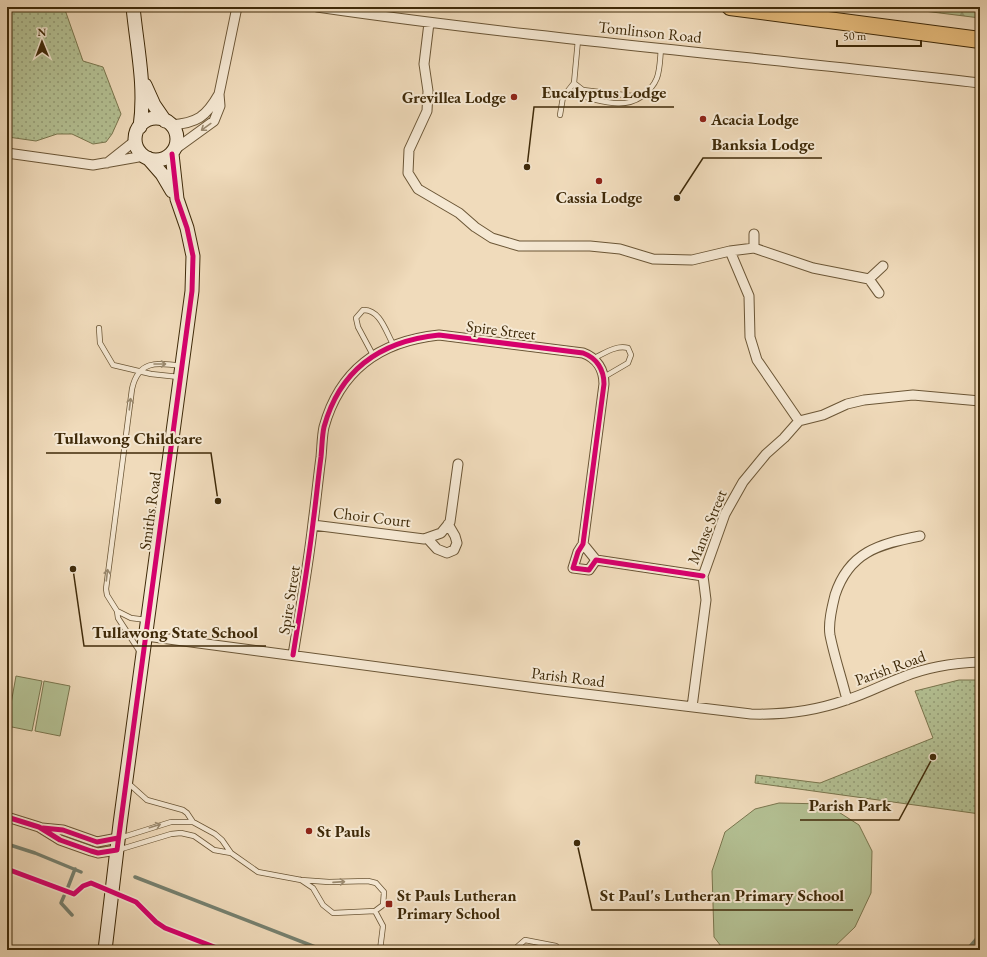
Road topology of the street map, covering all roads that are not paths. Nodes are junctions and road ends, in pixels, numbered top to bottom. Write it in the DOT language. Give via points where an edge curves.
graph roads {
  1 [pos="133,7"];
  2 [pos="238,7"];
  3 [pos="317,7"];
  4 [pos="730,7"];
  5 [pos="805,7"];
  6 [pos="429,23"];
  7 [pos="980,32"];
  8 [pos="578,40"];
  9 [pos="980,40"];
  10 [pos="661,48"];
  11 [pos="142,78"];
  12 [pos="980,82"];
  13 [pos="574,83"];
  14 [pos="583,90"];
  15 [pos="219,94"];
  16 [pos="641,97"];
  17 [pos="560,115"];
  18 [pos="168,123"];
  19 [pos="140,127"];
  20 [pos="136,140"];
  21 [pos="173,152"];
  22 [pos="7,153"];
  23 [pos="146,157"];
  24 [pos="107,163"];
  25 [pos="177,199"];
  26 [pos="754,234"];
  27 [pos="754,248"];
  28 [pos="730,250"];
  29 [pos="883,266"];
  30 [pos="869,279"];
  31 [pos="879,293"];
  32 [pos="99,328"];
  33 [pos="393,344"];
  34 [pos="373,355"];
  35 [pos="594,358"];
  36 [pos="140,371"];
  37 [pos="182,372"];
  38 [pos="604,376"];
  39 [pos="980,402"];
  40 [pos="799,421"];
  41 [pos="458,464"];
  42 [pos="448,524"];
  43 [pos="313,525"];
  44 [pos="920,536"];
  45 [pos="427,538"];
  46 [pos="583,544"];
  47 [pos="596,560"];
  48 [pos="703,576"];
  49 [pos="117,611"];
  50 [pos="148,620"];
  51 [pos="146,636"];
  52 [pos="293,655"];
  53 [pos="144,656"];
  54 [pos="980,662"];
  55 [pos="847,700"];
  56 [pos="692,707"];
  57 [pos="126,781"];
  58 [pos="7,817"];
  59 [pos="193,822"];
  60 [pos="117,844"];
  61 [pos="231,853"];
  62 [pos="301,880"];
  63 [pos="375,911"];
  64 [pos="556,946"];
  65 [pos="105,950"];
  66 [pos="380,950"];
  67 [pos="516,950"];
  1 -- 11 [label="main road"];
  2 -- 15 [label="street"];
  3 -- 6 [label="street, Tomlinson Road"];
  4 -- 9 [label="highway"];
  5 -- 7 [label="highway"];
  6 -- 8 [label="street, Tomlinson Road"];
  6 -- 28 [label="street" via="424,64 428,91 427,111 409,150 408,173 418,189 459,213 474,227 492,238 519,246 590,246 620,249 653,259 692,260"];
  8 -- 10 [label="street, Tomlinson Road"];
  8 -- 13 [label="lane"];
  10 -- 12 [label="street, Tomlinson Road"];
  10 -- 16 [label="lane" via="659,74 652,89"];
  11 -- 18 [label="main road" via="154,105"];
  11 -- 19 [label="main road" via="143,108"];
  13 -- 14 [label="lane"];
  13 -- 17 [label="lane" via="563,97"];
  14 -- 16 [label="lane"];
  14 -- 16 [label="lane" via="588,98 605,102 633,102"];
  15 -- 18 [label="street" via="206,115 186,124"];
  15 -- 21 [label="street, one-way" via="220,106 214,121"];
  18 -- 19 [label="main road" via="151,120"];
  18 -- 21 [label="main road" via="177,137"];
  19 -- 20 [label="main road"];
  20 -- 23 [label="main road" via="138,149"];
  20 -- 24 [label="street"];
  21 -- 23 [label="main road" via="160,160"];
  21 -- 25 [label="main road, Smiths Road"];
  22 -- 24 [label="street" via="81,164"];
  23 -- 24 [label="street"];
  23 -- 25 [label="main road, Smiths Road" via="162,174"];
  25 -- 37 [label="main road, Smiths Road" via="187,228 193,267"];
  26 -- 27 [label="street"];
  27 -- 28 [label="street"];
  27 -- 30 [label="street" via="813,268"];
  28 -- 40 [label="street" via="749,296 750,337 757,360"];
  29 -- 30 [label="street"];
  30 -- 31 [label="street"];
  32 -- 36 [label="lane" via="100,343 113,365"];
  33 -- 34 [label="street, Spire Street"];
  33 -- 34 [label="lane" via="378,316 370,310 363,310 356,318 358,327"];
  33 -- 35 [label="street, Spire Street" via="439,335 583,353"];
  34 -- 43 [label="street, Spire Street" via="348,379 329,412 324,428"];
  35 -- 38 [label="street"];
  35 -- 38 [label="lane" via="612,349 628,348 631,355 628,363"];
  36 -- 37 [label="lane"];
  36 -- 37 [label="lane, one-way" via="154,364"];
  49 -- 36 [label="lane, one-way" via="107,595 106,581 132,389"];
  37 -- 50 [label="main road, Smiths Road"];
  38 -- 46 [label="street"];
  39 -- 40 [label="street" via="913,395 883,397 847,404 823,415"];
  40 -- 48 [label="street, Manse Street" via="742,482 725,514"];
  41 -- 42 [label="street" via="454,504"];
  42 -- 45 [label="street, Choir Court" via="441,533"];
  42 -- 45 [label="street, Choir Court" via="457,543 454,550 447,553 437,549"];
  43 -- 45 [label="street, Choir Court"];
  43 -- 52 [label="street, Spire Street"];
  44 -- 55 [label="street" via="895,540 876,547 854,561 839,583 832,606 830,634"];
  46 -- 47 [label="street"];
  46 -- 47 [label="street" via="573,568 589,570"];
  47 -- 48 [label="street"];
  48 -- 56 [label="street, Manse Street" via="706,600"];
  49 -- 50 [label="lane" via="131,618"];
  49 -- 53 [label="lane" via="118,618"];
  50 -- 51 [label="main road, Smiths Road"];
  51 -- 52 [label="street, Parish Road"];
  51 -- 53 [label="main road, Smiths Road"];
  52 -- 56 [label="street, Parish Road"];
  53 -- 57 [label="main road, Smiths Road"];
  54 -- 55 [label="street, Parish Road" via="960,662 930,668"];
  55 -- 56 [label="street, Parish Road" via="776,715"];
  57 -- 59 [label="lane" via="142,797 154,803 183,810"];
  57 -- 60 [label="main road, Smiths Road"];
  58 -- 60 [label="street" via="39,827 60,840 98,853"];
  60 -- 59 [label="lane, one-way" via="171,822"];
  59 -- 61 [label="lane" via="215,834"];
  60 -- 61 [label="lane" via="181,833 194,836 214,850"];
  60 -- 65 [label="main road, Smiths Road"];
  61 -- 62 [label="lane" via="258,872"];
  62 -- 63 [label="lane" via="313,888 323,905 334,913"];
  62 -- 63 [label="lane, one-way" via="376,883 384,892 382,905"];
  63 -- 66 [label="lane" via="383,926"];
  64 -- 67 [label="lane" via="525,940"];
}
